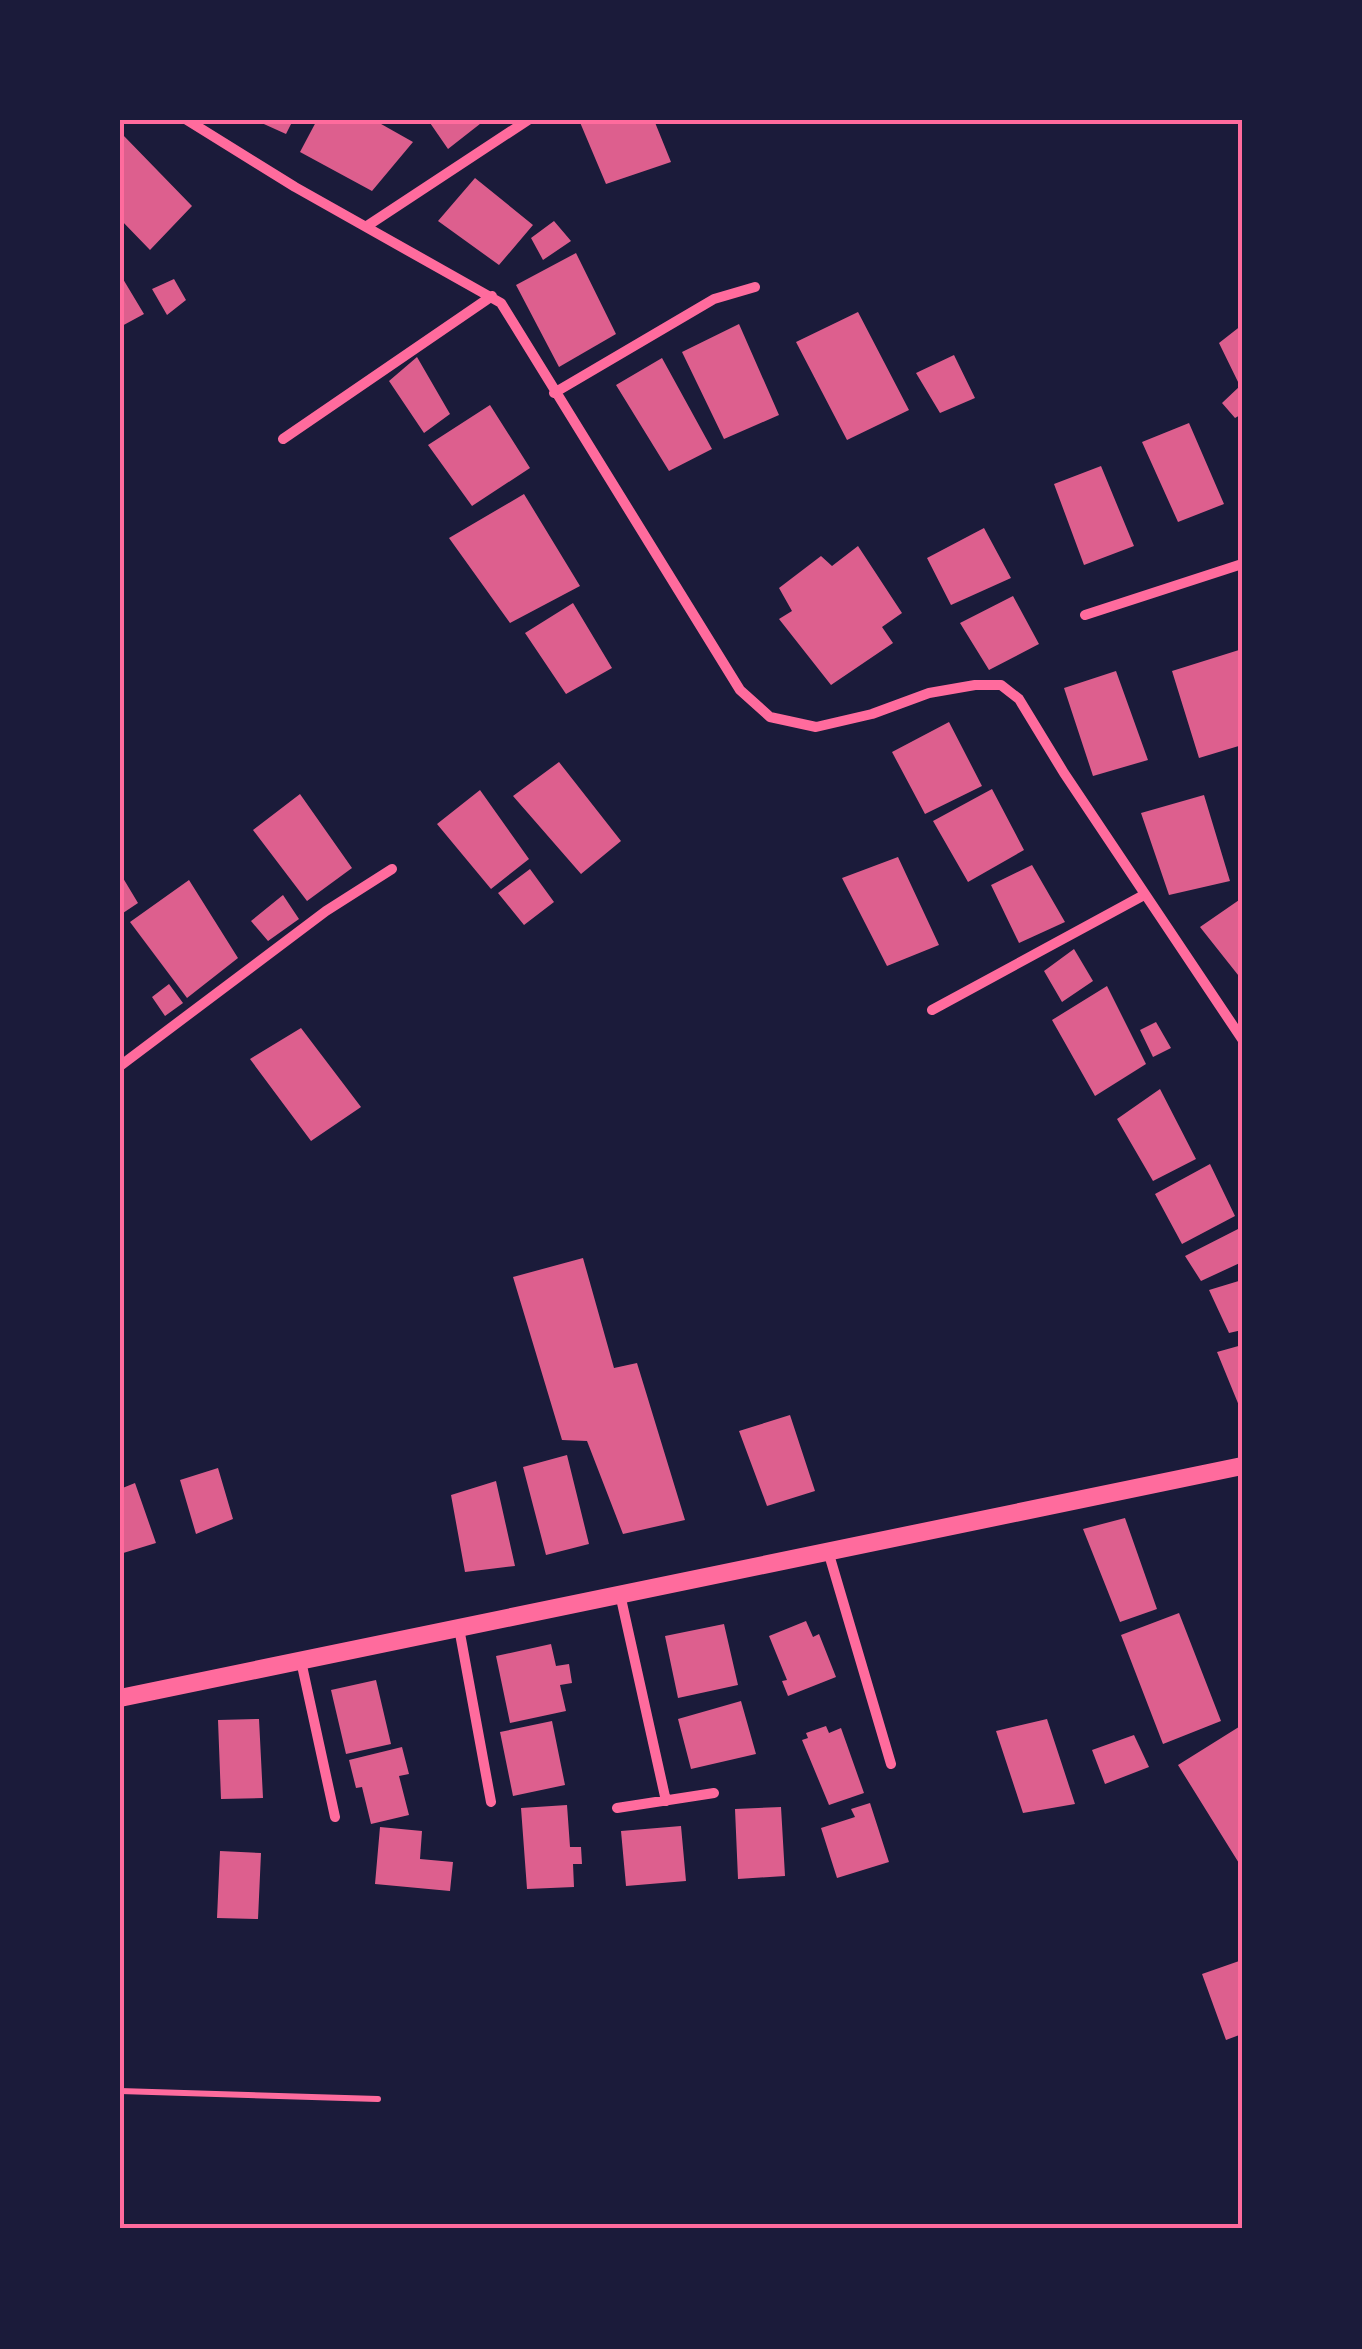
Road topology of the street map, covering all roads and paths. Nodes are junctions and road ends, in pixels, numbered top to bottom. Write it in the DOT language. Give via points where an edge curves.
graph roads {
  1 [pos="187,120"];
  2 [pos="528,120"];
  3 [pos="367,226"];
  4 [pos="755,287"];
  5 [pos="492,296"];
  6 [pos="554,393"];
  7 [pos="283,439"];
  8 [pos="1242,564"];
  9 [pos="1085,614"];
  10 [pos="392,868"];
  11 [pos="1144,894"];
  12 [pos="932,1010"];
  13 [pos="1242,1039"];
  14 [pos="120,1066"];
  15 [pos="1242,1466"];
  16 [pos="828,1551"];
  17 [pos="620,1594"];
  18 [pos="459,1628"];
  19 [pos="302,1661"];
  20 [pos="120,1698"];
  21 [pos="891,1764"];
  22 [pos="714,1793"];
  23 [pos="666,1801"];
  24 [pos="491,1802"];
  25 [pos="617,1808"];
  26 [pos="336,1817"];
  27 [pos="120,2091"];
  28 [pos="378,2099"];
  1 -- 3 [label="street"];
  2 -- 3 [label="street"];
  3 -- 5 [label="street"];
  4 -- 6 [label="street" via="714,299"];
  5 -- 6 [label="street"];
  5 -- 7 [label="street"];
  6 -- 11 [label="street" via="740,690 770,717 816,727 930,693 1000,685 1019,699"];
  8 -- 9 [label="street"];
  10 -- 14 [label="street"];
  11 -- 12 [label="street"];
  11 -- 13 [label="street"];
  15 -- 16 [label="street"];
  16 -- 17 [label="street"];
  16 -- 21 [label="street"];
  17 -- 18 [label="street"];
  17 -- 23 [label="street"];
  18 -- 19 [label="street"];
  18 -- 24 [label="street"];
  19 -- 20 [label="street"];
  19 -- 26 [label="street"];
  22 -- 23 [label="street"];
  23 -- 25 [label="street"];
  27 -- 28 [label="path"];
}
